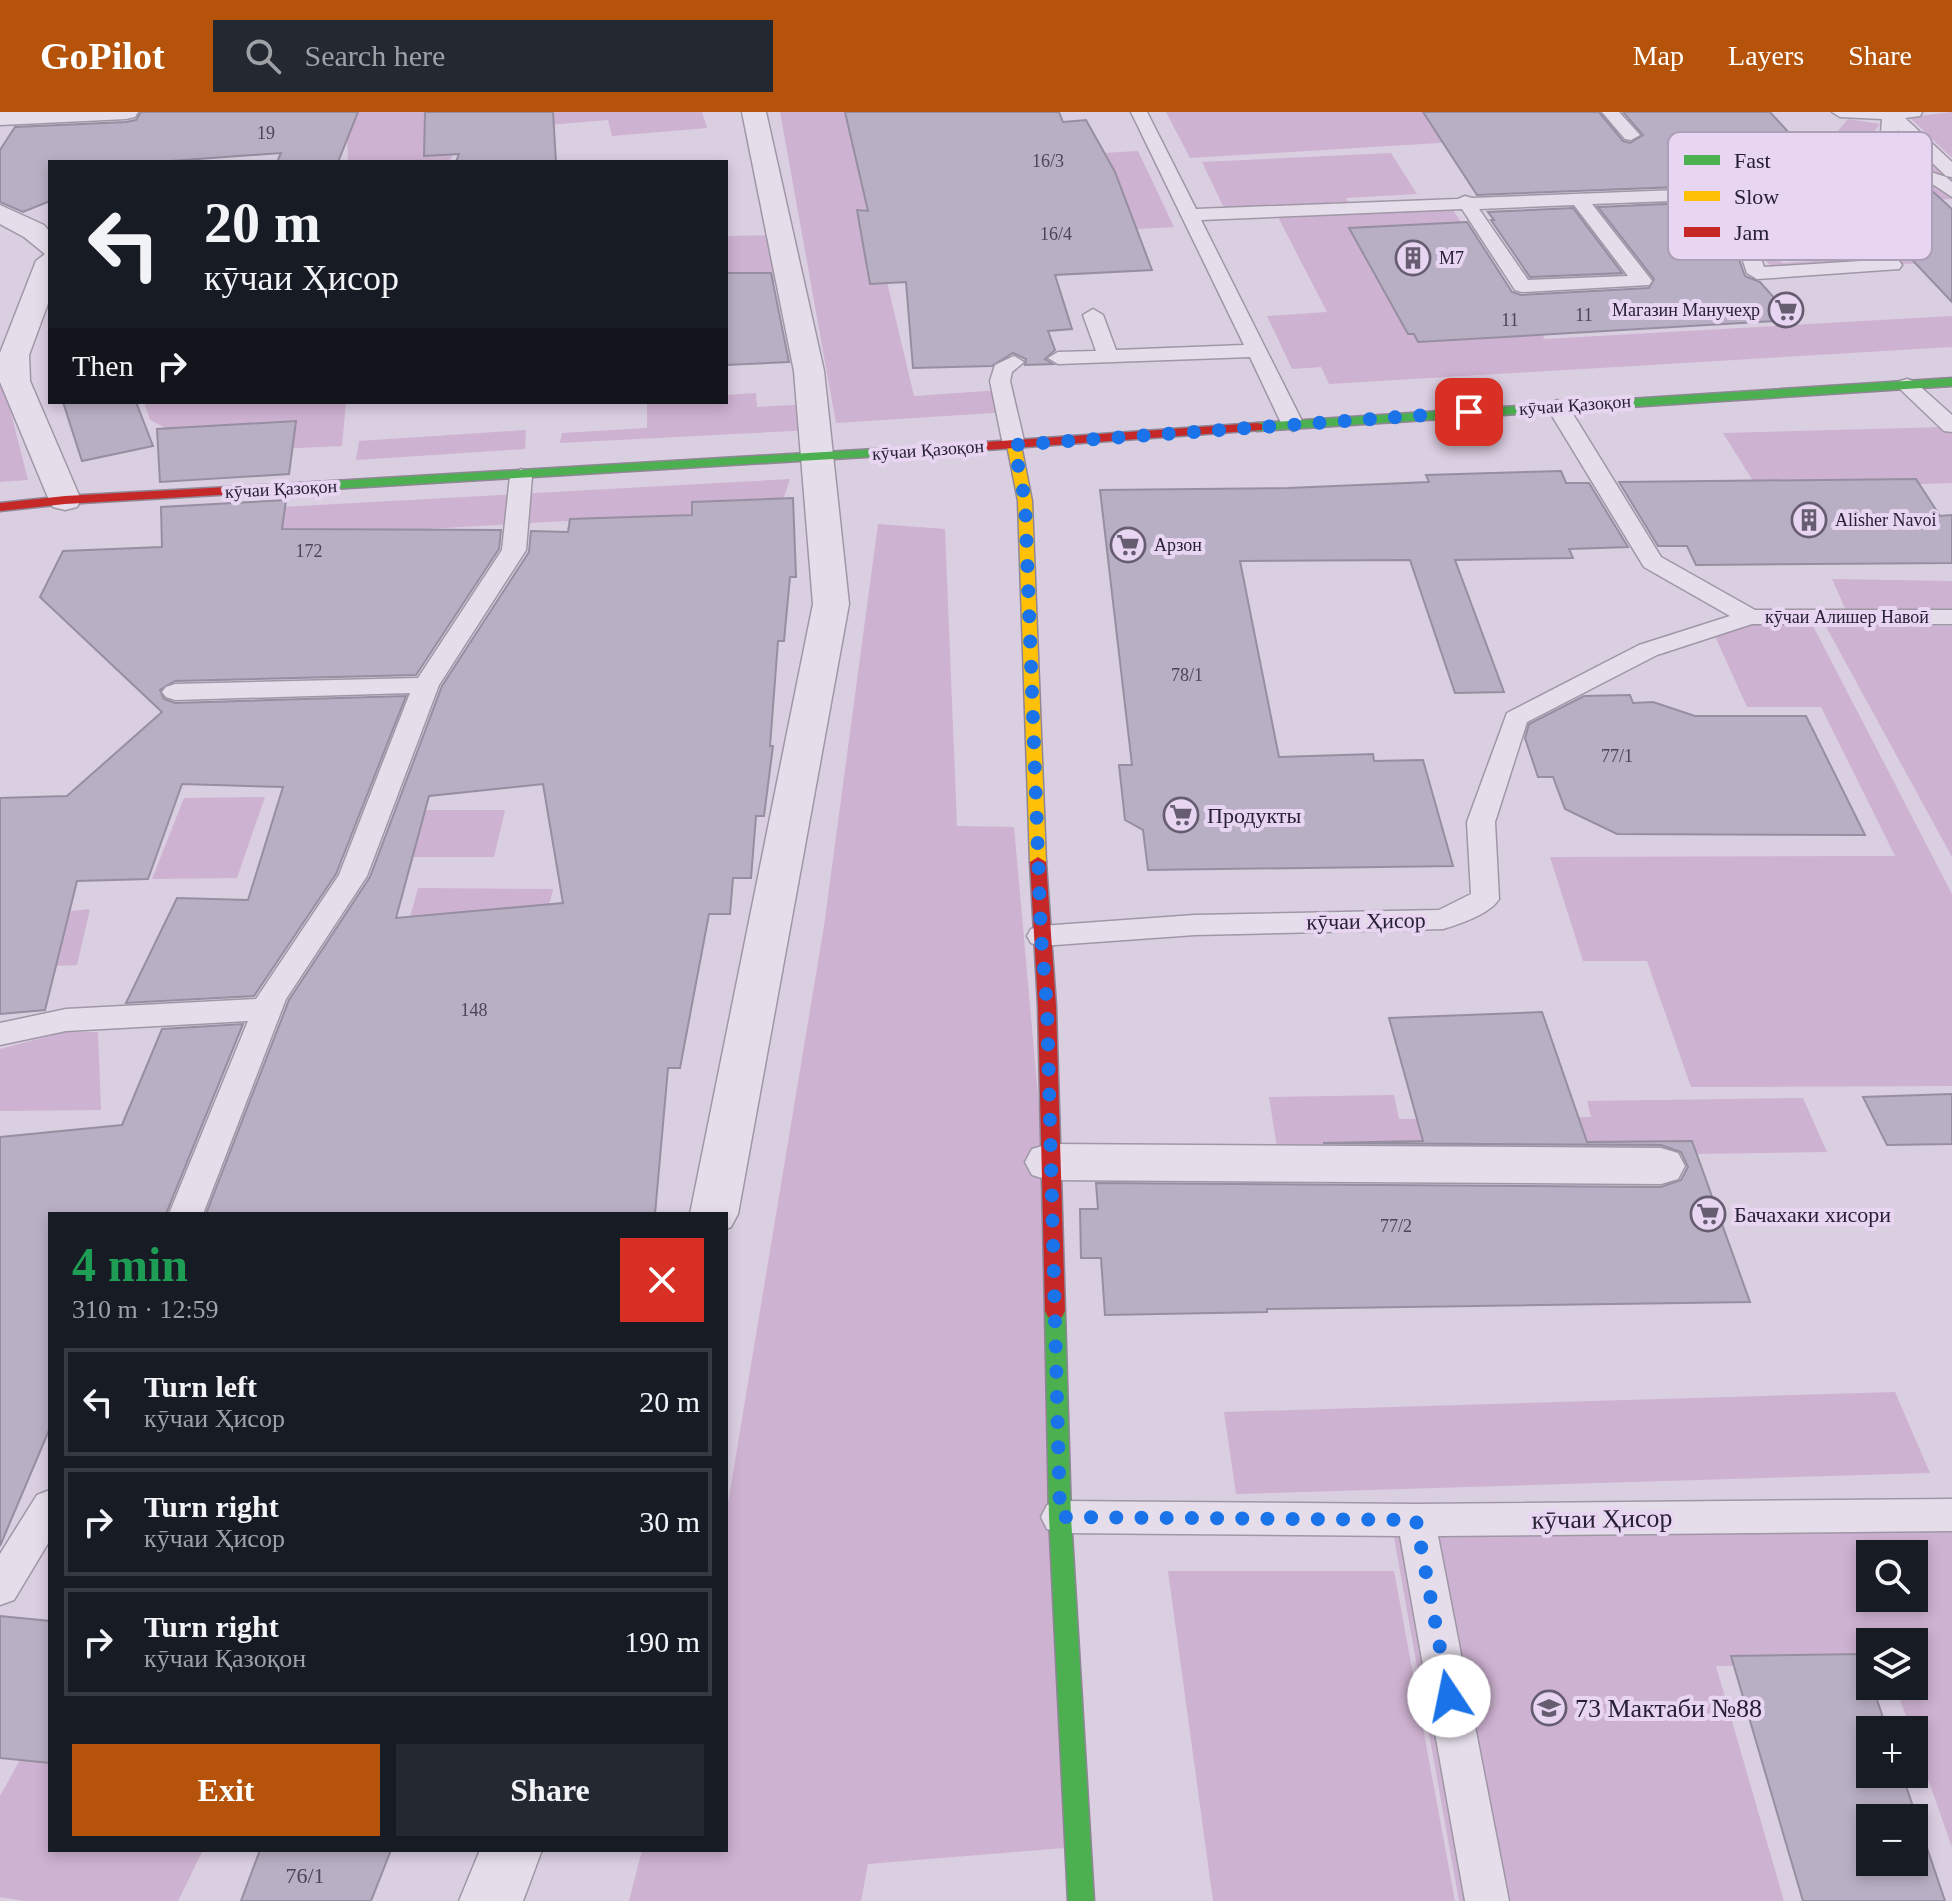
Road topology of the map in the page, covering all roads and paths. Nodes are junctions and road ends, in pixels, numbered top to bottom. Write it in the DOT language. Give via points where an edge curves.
graph roads {
  1 [pos="6,112"];
  2 [pos="126,112"];
  3 [pos="754,112"];
  4 [pos="1139,112"];
  5 [pos="1610,112"];
  6 [pos="1840,112"];
  7 [pos="1914,112"];
  8 [pos="1891,114"];
  9 [pos="0,118"];
  10 [pos="1890,132"];
  11 [pos="1910,132"];
  12 [pos="1631,135"];
  13 [pos="1932,153"];
  14 [pos="1952,172"];
  15 [pos="1932,178"];
  16 [pos="1952,192"];
  17 [pos="1668,196"];
  18 [pos="1580,200"];
  19 [pos="1465,201"];
  20 [pos="0,213"];
  21 [pos="1191,215"];
  22 [pos="48,245"];
  23 [pos="1752,260"];
  24 [pos="1887,260"];
  25 [pos="48,266"];
  26 [pos="1093,315"];
  27 [pos="1257,351"];
  28 [pos="1108,356"];
  29 [pos="1058,358"];
  30 [pos="1014,362"];
  31 [pos="1952,382"];
  32 [pos="1907,385"];
  33 [pos="1557,406"];
  34 [pos="1293,425"];
  35 [pos="1952,426"];
  36 [pos="1014,445"];
  37 [pos="816,458"];
  38 [pos="521,476"];
  39 [pos="0,497"];
  40 [pos="65,500"];
  41 [pos="0,507"];
  42 [pos="13,525"];
  43 [pos="1750,617"];
  44 [pos="1950,622"];
  45 [pos="426,685"];
  46 [pos="175,692"];
  47 [pos="1041,936"];
  48 [pos="267,1009"];
  49 [pos="0,1034"];
  50 [pos="1049,1162"];
  51 [pos="1661,1166"];
  52 [pos="187,1212"];
  53 [pos="714,1212"];
  54 [pos="48,1509"];
  55 [pos="1952,1515"];
  56 [pos="1060,1517"];
  57 [pos="1416,1520"];
  58 [pos="0,1588"];
  59 [pos="510,1852"];
  60 [pos="491,1901"];
  61 [pos="1081,1901"];
  62 [pos="1487,1901"];
  1 -- 9 [label="lane"];
  2 -- 9 [label="street"];
  3 -- 37 [label="street" via="809,371"];
  4 -- 21 [label="lane"];
  5 -- 12 [label="lane"];
  6 -- 8 [label="lane"];
  7 -- 8 [label="lane"];
  8 -- 10 [label="lane"];
  8 -- 11 [label="lane"];
  13 -- 14 [label="lane"];
  15 -- 16 [label="lane"];
  17 -- 18 [label="lane"];
  18 -- 19 [label="lane"];
  18 -- 19 [label="lane" via="1642,281 1522,286"];
  19 -- 21 [label="lane"];
  20 -- 22 [label="street"];
  21 -- 27 [label="lane"];
  23 -- 24 [label="lane" via="1757,273 1892,265"];
  25 -- 40 [label="street" via="14,355 15,381"];
  26 -- 28 [label="lane"];
  27 -- 28 [label="lane"];
  27 -- 34 [label="lane"];
  28 -- 29 [label="lane"];
  30 -- 36 [label="lane" via="1002,369 1000,381"];
  31 -- 32 [label="street, кӯчаи Қазоқон"];
  32 -- 33 [label="street, кӯчаи Қазоқон"];
  32 -- 35 [label="lane"];
  33 -- 34 [label="street, кӯчаи Қазоқон"];
  33 -- 43 [label="lane, кӯчаи Алишер Навоӣ" via="1652,562"];
  34 -- 36 [label="street, кӯчаи Қазоқон"];
  36 -- 37 [label="street, кӯчаи Қазоқон"];
  36 -- 47 [label="street" via="1025,501"];
  37 -- 38 [label="street, кӯчаи Қазоқон"];
  37 -- 53 [label="street" via="831,604"];
  38 -- 40 [label="street, кӯчаи Қазоқон"];
  38 -- 45 [label="lane" via="514,550"];
  39 -- 40 [label="street"];
  40 -- 41 [label="street, кӯчаи Қазоқон"];
  40 -- 42 [label="street"];
  43 -- 44 [label="lane, кӯчаи Алишер Навоӣ"];
  43 -- 47 [label="lane, кӯчаи Ҳисор" via="1648,650 1516,718 1481,822 1485,899 1443,919 1195,925"];
  45 -- 46 [label="lane"];
  45 -- 48 [label="lane" via="353,876"];
  47 -- 50 [label="street"];
  48 -- 49 [label="lane" via="66,1020"];
  48 -- 52 [label="lane"];
  50 -- 51 [label="street"];
  50 -- 56 [label="street"];
  54 -- 58 [label="lane"];
  55 -- 57 [label="lane, кӯчаи Ҳисор"];
  56 -- 57 [label="lane, кӯчаи Ҳисор"];
  56 -- 61 [label="street"];
  57 -- 62 [label="lane"];
  59 -- 60 [label="street"];
}
